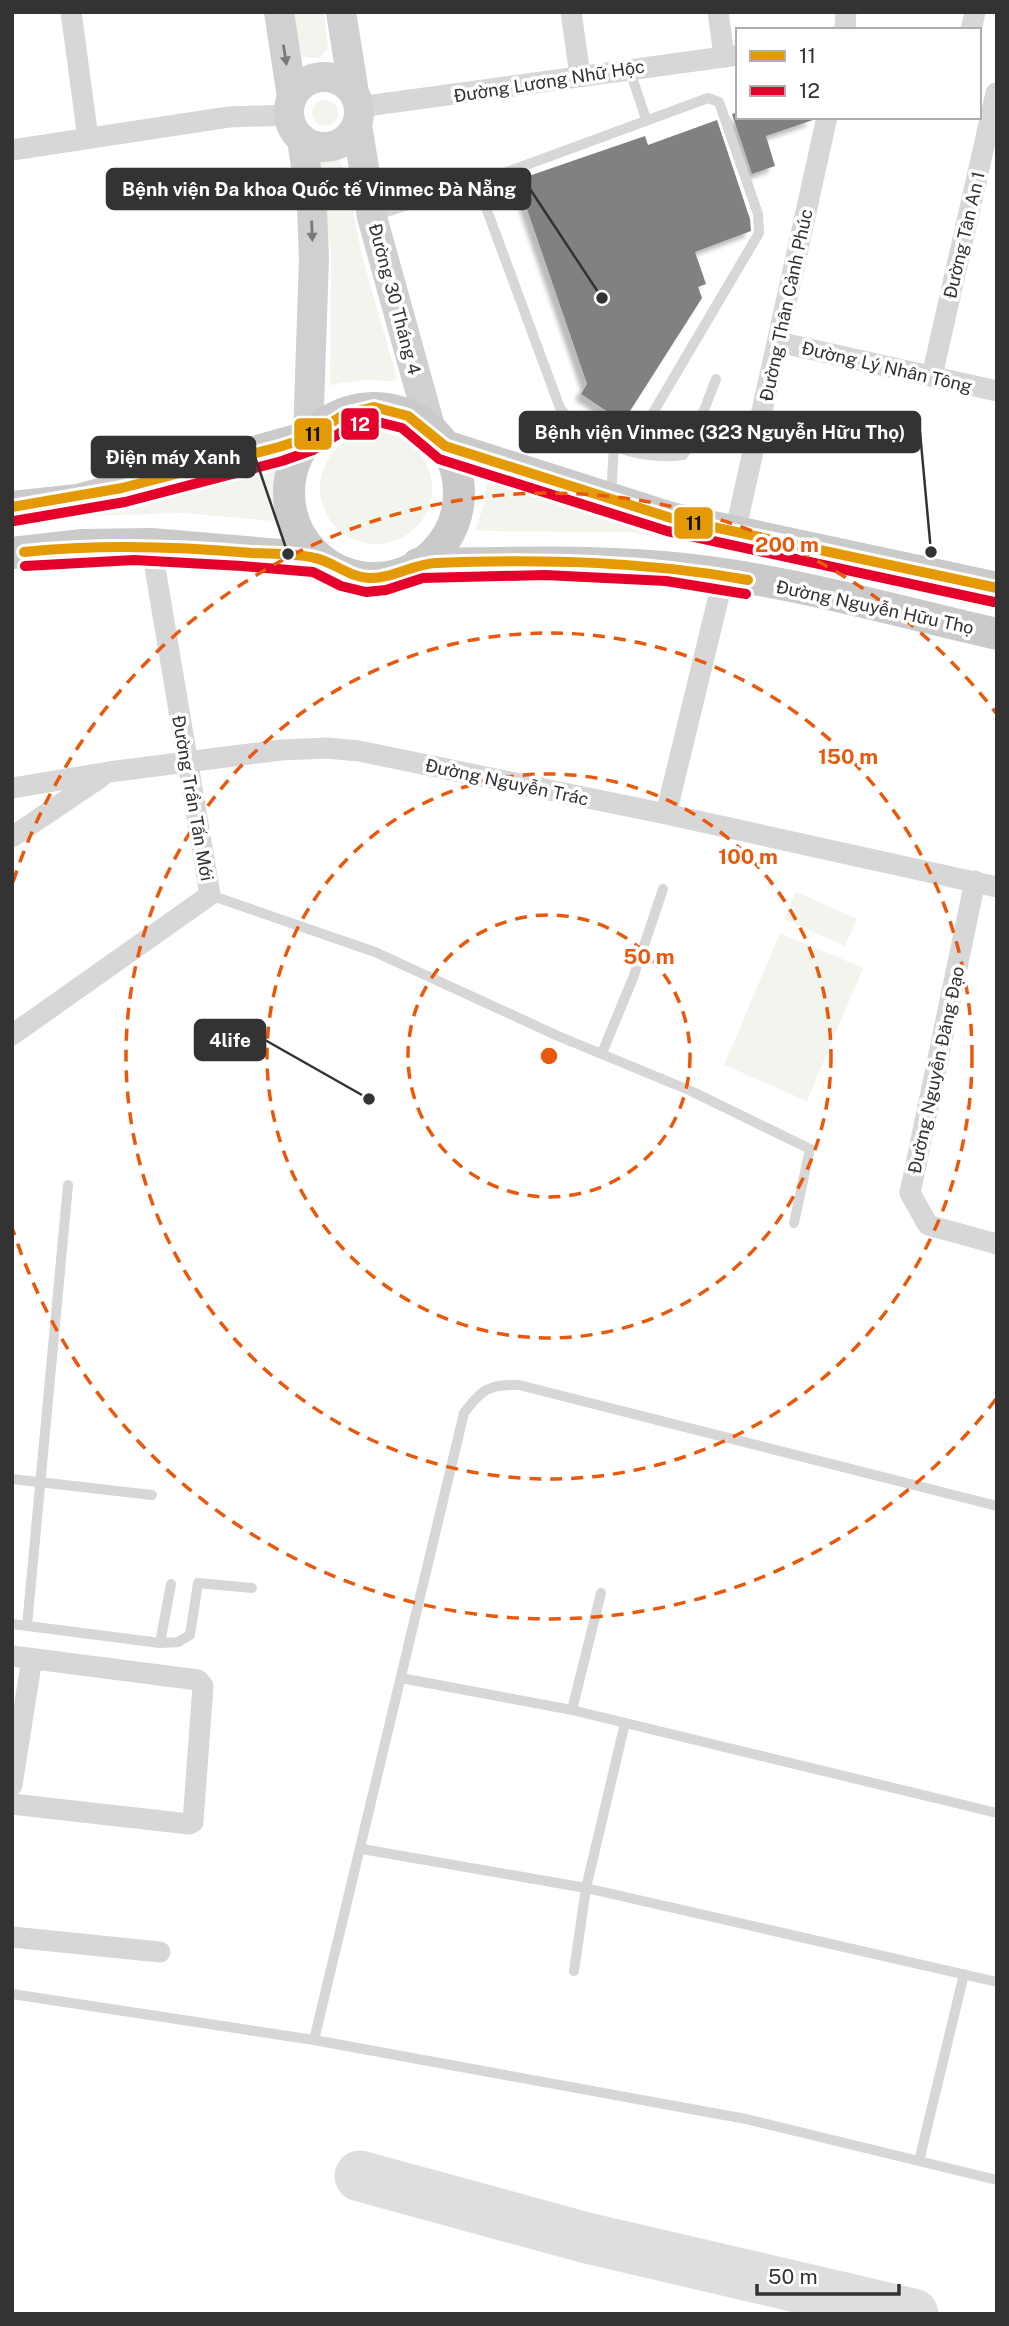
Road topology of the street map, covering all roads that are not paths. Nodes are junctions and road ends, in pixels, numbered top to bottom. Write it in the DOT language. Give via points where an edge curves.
graph roads {
  1 [pos="71,12"];
  2 [pos="279,12"];
  3 [pos="341,12"];
  4 [pos="571,12"];
  5 [pos="718,12"];
  6 [pos="731,56"];
  7 [pos="629,68"];
  8 [pos="580,75"];
  9 [pos="991,92"];
  10 [pos="357,108"];
  11 [pos="294,117"];
  12 [pos="646,119"];
  13 [pos="827,119"];
  14 [pos="88,138"];
  15 [pos="12,150"];
  16 [pos="477,183"];
  17 [pos="372,217"];
  18 [pos="778,342"];
  19 [pos="932,376"];
  20 [pos="716,379"];
  21 [pos="997,391"];
  22 [pos="308,437"];
  23 [pos="438,438"];
  24 [pos="614,446"];
  25 [pos="631,450"];
  26 [pos="611,496"];
  27 [pos="12,507"];
  28 [pos="735,533"];
  29 [pos="150,544"];
  30 [pos="12,554"];
  31 [pos="317,558"];
  32 [pos="418,564"];
  33 [pos="724,575"];
  34 [pos="997,588"];
  35 [pos="997,634"];
  36 [pos="186,761"];
  37 [pos="109,772"];
  38 [pos="12,788"];
  39 [pos="666,814"];
  40 [pos="12,837"];
  41 [pos="975,881"];
  42 [pos="997,887"];
  43 [pos="663,889"];
  44 [pos="210,894"];
  45 [pos="12,1035"];
  46 [pos="602,1053"];
  47 [pos="68,1185"];
  48 [pos="794,1223"];
  49 [pos="997,1244"];
  50 [pos="12,1479"];
  51 [pos="41,1482"];
  52 [pos="152,1495"];
  53 [pos="997,1506"];
  54 [pos="171,1584"];
  55 [pos="252,1588"];
  56 [pos="600,1593"];
  57 [pos="12,1624"];
  58 [pos="27,1626"];
  59 [pos="160,1643"];
  60 [pos="22,1657"];
  61 [pos="401,1678"];
  62 [pos="572,1710"];
  63 [pos="625,1723"];
  64 [pos="12,1785"];
  65 [pos="12,1804"];
  66 [pos="997,1813"];
  67 [pos="362,1849"];
  68 [pos="586,1888"];
  69 [pos="12,1937"];
  70 [pos="160,1952"];
  71 [pos="574,1971"];
  72 [pos="964,1974"];
  73 [pos="997,1982"];
  74 [pos="12,1994"];
  75 [pos="314,2040"];
  76 [pos="919,2161"];
  77 [pos="997,2180"];
  1 -- 14 [label="street"];
  2 -- 11 [label="street, one-way"];
  3 -- 10 [label="street, Đường 30 Tháng 4"];
  4 -- 8 [label="street"];
  5 -- 6 [label="street"];
  6 -- 7 [label="street, Đường Lương Nhữ Hộc"];
  7 -- 8 [label="street, Đường Lương Nhữ Hộc"];
  7 -- 12 [label="lane"];
  8 -- 10 [label="street, Đường Lương Nhữ Hộc"];
  9 -- 19 [label="street, Đường Tân An 1"];
  10 -- 11 [label="street" via="351,135 333,146 311,145"];
  10 -- 11 [label="street" via="346,85 327,77 306,81"];
  10 -- 17 [label="street, Đường 30 Tháng 4"];
  11 -- 14 [label="street" via="246,115"];
  11 -- 22 [label="street, one-way" via="312,210"];
  12 -- 16 [label="lane"];
  12 -- 25 [label="lane" via="708,98 719,102 760,228"];
  13 -- 18 [label="street, Đường Thân Cảnh Phúc"];
  14 -- 15 [label="street"];
  16 -- 17 [label="lane"];
  16 -- 24 [label="lane" via="560,408 583,432"];
  17 -- 23 [label="street, Đường 30 Tháng 4"];
  18 -- 19 [label="street, Đường Lý Nhân Tông"];
  18 -- 28 [label="street, Đường Thân Cảnh Phúc"];
  19 -- 21 [label="street, Đường Lý Nhân Tông"];
  20 -- 25 [label="lane" via="683,455"];
  22 -- 23 [label="main road" via="335,416 363,408 393,409 419,421"];
  22 -- 27 [label="main road" via="91,497"];
  22 -- 31 [label="main road" via="289,482 290,509 299,534"];
  23 -- 26 [label="main road"];
  23 -- 32 [label="main road" via="454,466 458,493 454,521 440,546"];
  24 -- 25 [label="lane"];
  24 -- 26 [label="lane"];
  26 -- 28 [label="main road" via="671,518"];
  28 -- 34 [label="main road"];
  29 -- 30 [label="main road" via="83,545"];
  29 -- 31 [label="main road"];
  29 -- 36 [label="street, Đường Trần Tấn Mới"];
  31 -- 32 [label="main road" via="339,571 366,578 394,576"];
  32 -- 33 [label="main road, Đường Nguyễn Hữu Thọ" via="556,563 663,567"];
  33 -- 35 [label="main road, Đường Nguyễn Hữu Thọ"];
  33 -- 39 [label="street"];
  36 -- 37 [label="street, Đường Nguyễn Trác"];
  36 -- 39 [label="street, Đường Nguyễn Trác" via="281,750 359,751"];
  36 -- 44 [label="street, Đường Trần Tấn Mới"];
  37 -- 38 [label="street, Đường Nguyễn Trác"];
  37 -- 40 [label="street"];
  39 -- 41 [label="street, Đường Nguyễn Trác"];
  41 -- 42 [label="street, Đường Nguyễn Trác"];
  41 -- 49 [label="street, Đường Nguyễn Đăng Đạo" via="910,1193 928,1225"];
  43 -- 46 [label="lane"];
  44 -- 45 [label="street, Đường Trần Tấn Mới"];
  44 -- 46 [label="lane" via="375,952"];
  46 -- 48 [label="lane" via="810,1149"];
  47 -- 51 [label="lane"];
  50 -- 51 [label="lane"];
  51 -- 52 [label="lane"];
  51 -- 58 [label="lane"];
  53 -- 61 [label="lane" via="572,1397 494,1384 464,1413"];
  54 -- 59 [label="lane"];
  55 -- 59 [label="lane" via="198,1583 190,1635 178,1642"];
  56 -- 62 [label="lane"];
  57 -- 58 [label="lane"];
  58 -- 59 [label="lane"];
  60 -- 64 [label="street"];
  60 -- 65 [label="street" via="198,1680 203,1686 193,1822"];
  61 -- 62 [label="lane"];
  61 -- 67 [label="lane"];
  62 -- 63 [label="lane"];
  63 -- 66 [label="lane"];
  63 -- 68 [label="lane"];
  67 -- 68 [label="lane"];
  67 -- 75 [label="lane"];
  68 -- 71 [label="lane"];
  68 -- 72 [label="lane"];
  69 -- 70 [label="street"];
  72 -- 73 [label="lane"];
  72 -- 76 [label="lane"];
  74 -- 75 [label="lane"];
  75 -- 76 [label="lane" via="746,2119"];
  76 -- 77 [label="lane"];
}
